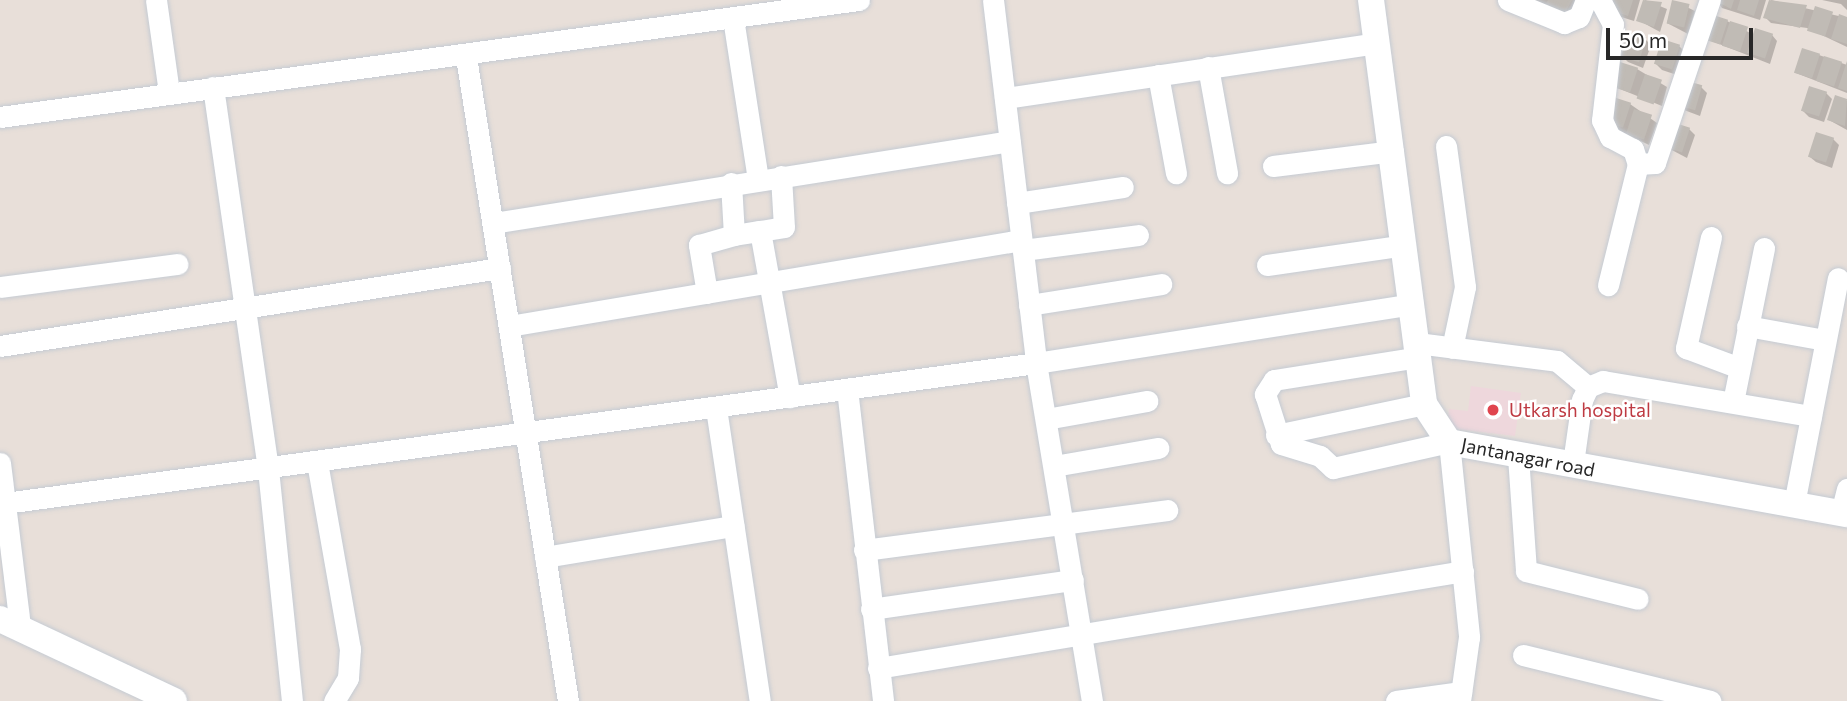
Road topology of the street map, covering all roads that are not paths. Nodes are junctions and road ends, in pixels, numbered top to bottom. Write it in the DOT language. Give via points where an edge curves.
graph roads {
  1 [pos="859,0"];
  2 [pos="993,0"];
  3 [pos="1371,0"];
  4 [pos="1508,0"];
  5 [pos="1587,0"];
  6 [pos="1600,0"];
  7 [pos="1710,0"];
  8 [pos="161,1"];
  9 [pos="776,6"];
  10 [pos="733,18"];
  11 [pos="1378,43"];
  12 [pos="466,57"];
  13 [pos="1208,67"];
  14 [pos="1158,75"];
  15 [pos="213,87"];
  16 [pos="169,92"];
  17 [pos="1005,98"];
  18 [pos="0,117"];
  19 [pos="1010,141"];
  20 [pos="1446,146"];
  21 [pos="1393,150"];
  22 [pos="1638,164"];
  23 [pos="1273,166"];
  24 [pos="1176,173"];
  25 [pos="1227,173"];
  26 [pos="781,176"];
  27 [pos="758,179"];
  28 [pos="731,183"];
  29 [pos="1123,187"];
  30 [pos="1017,204"];
  31 [pos="493,223"];
  32 [pos="760,231"];
  33 [pos="734,235"];
  34 [pos="1138,235"];
  35 [pos="1712,237"];
  36 [pos="1022,245"];
  37 [pos="1405,245"];
  38 [pos="1764,248"];
  39 [pos="178,264"];
  40 [pos="1267,265"];
  41 [pos="500,268"];
  42 [pos="1838,278"];
  43 [pos="772,282"];
  44 [pos="1161,284"];
  45 [pos="1608,285"];
  46 [pos="0,286"];
  47 [pos="707,293"];
  48 [pos="1411,304"];
  49 [pos="1029,305"];
  50 [pos="245,306"];
  51 [pos="509,326"];
  52 [pos="1747,326"];
  53 [pos="1825,340"];
  54 [pos="0,346"];
  55 [pos="1452,348"];
  56 [pos="1418,350"];
  57 [pos="1036,363"];
  58 [pos="1737,367"];
  59 [pos="1588,387"];
  60 [pos="847,389"];
  61 [pos="790,397"];
  62 [pos="1147,401"];
  63 [pos="1732,402"];
  64 [pos="1424,404"];
  65 [pos="716,408"];
  66 [pos="1811,416"];
  67 [pos="1046,419"];
  68 [pos="526,435"];
  69 [pos="1276,435"];
  70 [pos="1449,442"];
  71 [pos="1158,448"];
  72 [pos="1518,456"];
  73 [pos="317,462"];
  74 [pos="0,463"];
  75 [pos="1573,463"];
  76 [pos="1054,466"];
  77 [pos="268,469"];
  78 [pos="5,503"];
  79 [pos="1794,504"];
  80 [pos="1845,505"];
  81 [pos="1167,510"];
  82 [pos="1064,522"];
  83 [pos="733,526"];
  84 [pos="864,550"];
  85 [pos="545,557"];
  86 [pos="1463,571"];
  87 [pos="1073,580"];
  88 [pos="1638,599"];
  89 [pos="871,609"];
  90 [pos="10,623"];
  91 [pos="1079,632"];
  92 [pos="1523,654"];
  93 [pos="878,668"];
  94 [pos="1640,693"];
  95 [pos="1461,697"];
  96 [pos="161,698"];
  97 [pos="292,701"];
  98 [pos="334,701"];
  99 [pos="568,701"];
  100 [pos="760,701"];
  101 [pos="883,701"];
  102 [pos="1092,701"];
  103 [pos="1396,701"];
  104 [pos="1710,701"];
  1 -- 9 [label="street"];
  2 -- 17 [label="street"];
  3 -- 11 [label="street, Jantanagar road"];
  4 -- 5 [label="street" via="1564,23 1579,17"];
  6 -- 22 [label="street" via="1613,31 1602,121 1610,137 1633,149"];
  7 -- 22 [label="street" via="1655,163"];
  8 -- 16 [label="street"];
  9 -- 10 [label="street"];
  10 -- 12 [label="street"];
  10 -- 27 [label="street"];
  11 -- 13 [label="street"];
  11 -- 21 [label="street, Jantanagar road"];
  12 -- 15 [label="street"];
  12 -- 31 [label="street"];
  13 -- 14 [label="street"];
  13 -- 25 [label="street"];
  14 -- 17 [label="street"];
  14 -- 24 [label="street"];
  15 -- 16 [label="street"];
  15 -- 50 [label="street"];
  16 -- 18 [label="street"];
  17 -- 19 [label="street"];
  19 -- 26 [label="street"];
  19 -- 30 [label="street"];
  20 -- 55 [label="street" via="1465,287"];
  21 -- 23 [label="street"];
  21 -- 37 [label="street, Jantanagar road"];
  22 -- 45 [label="street"];
  26 -- 27 [label="street"];
  26 -- 32 [label="street" via="784,227"];
  27 -- 28 [label="street"];
  28 -- 31 [label="street"];
  28 -- 33 [label="street"];
  29 -- 30 [label="street"];
  30 -- 36 [label="street"];
  31 -- 41 [label="street"];
  32 -- 33 [label="street"];
  32 -- 43 [label="street"];
  33 -- 47 [label="street" via="699,245"];
  34 -- 36 [label="street"];
  35 -- 58 [label="street" via="1686,348"];
  36 -- 43 [label="street"];
  36 -- 49 [label="street"];
  37 -- 40 [label="street"];
  37 -- 48 [label="street, Jantanagar road"];
  38 -- 52 [label="street"];
  39 -- 46 [label="street"];
  41 -- 50 [label="street"];
  41 -- 51 [label="street"];
  42 -- 53 [label="street"];
  43 -- 47 [label="street"];
  43 -- 61 [label="street"];
  44 -- 49 [label="street"];
  47 -- 51 [label="street"];
  48 -- 56 [label="street, Jantanagar road"];
  48 -- 57 [label="street"];
  49 -- 57 [label="street"];
  50 -- 54 [label="street"];
  50 -- 77 [label="street"];
  51 -- 68 [label="street"];
  52 -- 53 [label="street"];
  52 -- 58 [label="street"];
  53 -- 66 [label="street"];
  55 -- 56 [label="street"];
  55 -- 59 [label="street" via="1557,361"];
  56 -- 64 [label="street, Jantanagar road"];
  56 -- 69 [label="street" via="1274,380 1265,394"];
  57 -- 60 [label="street"];
  57 -- 67 [label="street"];
  58 -- 63 [label="street"];
  59 -- 63 [label="street" via="1613,382"];
  59 -- 75 [label="street"];
  60 -- 61 [label="street"];
  60 -- 84 [label="street"];
  61 -- 65 [label="street"];
  62 -- 67 [label="street"];
  63 -- 66 [label="street"];
  64 -- 69 [label="street"];
  64 -- 70 [label="street, Jantanagar road"];
  65 -- 68 [label="street"];
  65 -- 83 [label="street"];
  66 -- 79 [label="street"];
  67 -- 76 [label="street"];
  68 -- 73 [label="street"];
  68 -- 85 [label="street"];
  69 -- 70 [label="street" via="1285,449 1320,456 1328,467 1343,469"];
  70 -- 72 [label="street, Jantanagar road"];
  70 -- 86 [label="street"];
  71 -- 76 [label="street"];
  72 -- 75 [label="street, Jantanagar road"];
  72 -- 88 [label="street" via="1526,571"];
  73 -- 77 [label="street"];
  73 -- 98 [label="street" via="350,649 348,678"];
  74 -- 78 [label="street"];
  75 -- 79 [label="street, Jantanagar road"];
  76 -- 82 [label="street"];
  77 -- 78 [label="street"];
  77 -- 97 [label="street"];
  78 -- 90 [label="street"];
  79 -- 80 [label="street, Jantanagar road"];
  81 -- 82 [label="street"];
  82 -- 84 [label="street"];
  82 -- 87 [label="street"];
  83 -- 85 [label="street"];
  83 -- 100 [label="street"];
  84 -- 89 [label="street"];
  85 -- 99 [label="street"];
  86 -- 91 [label="street"];
  86 -- 95 [label="street" via="1469,636"];
  87 -- 89 [label="street"];
  87 -- 91 [label="street"];
  89 -- 93 [label="street"];
  90 -- 96 [label="street"];
  91 -- 93 [label="street"];
  91 -- 102 [label="street"];
  92 -- 94 [label="street"];
  93 -- 101 [label="street"];
  94 -- 104 [label="street"];
  95 -- 103 [label="street"];
}
